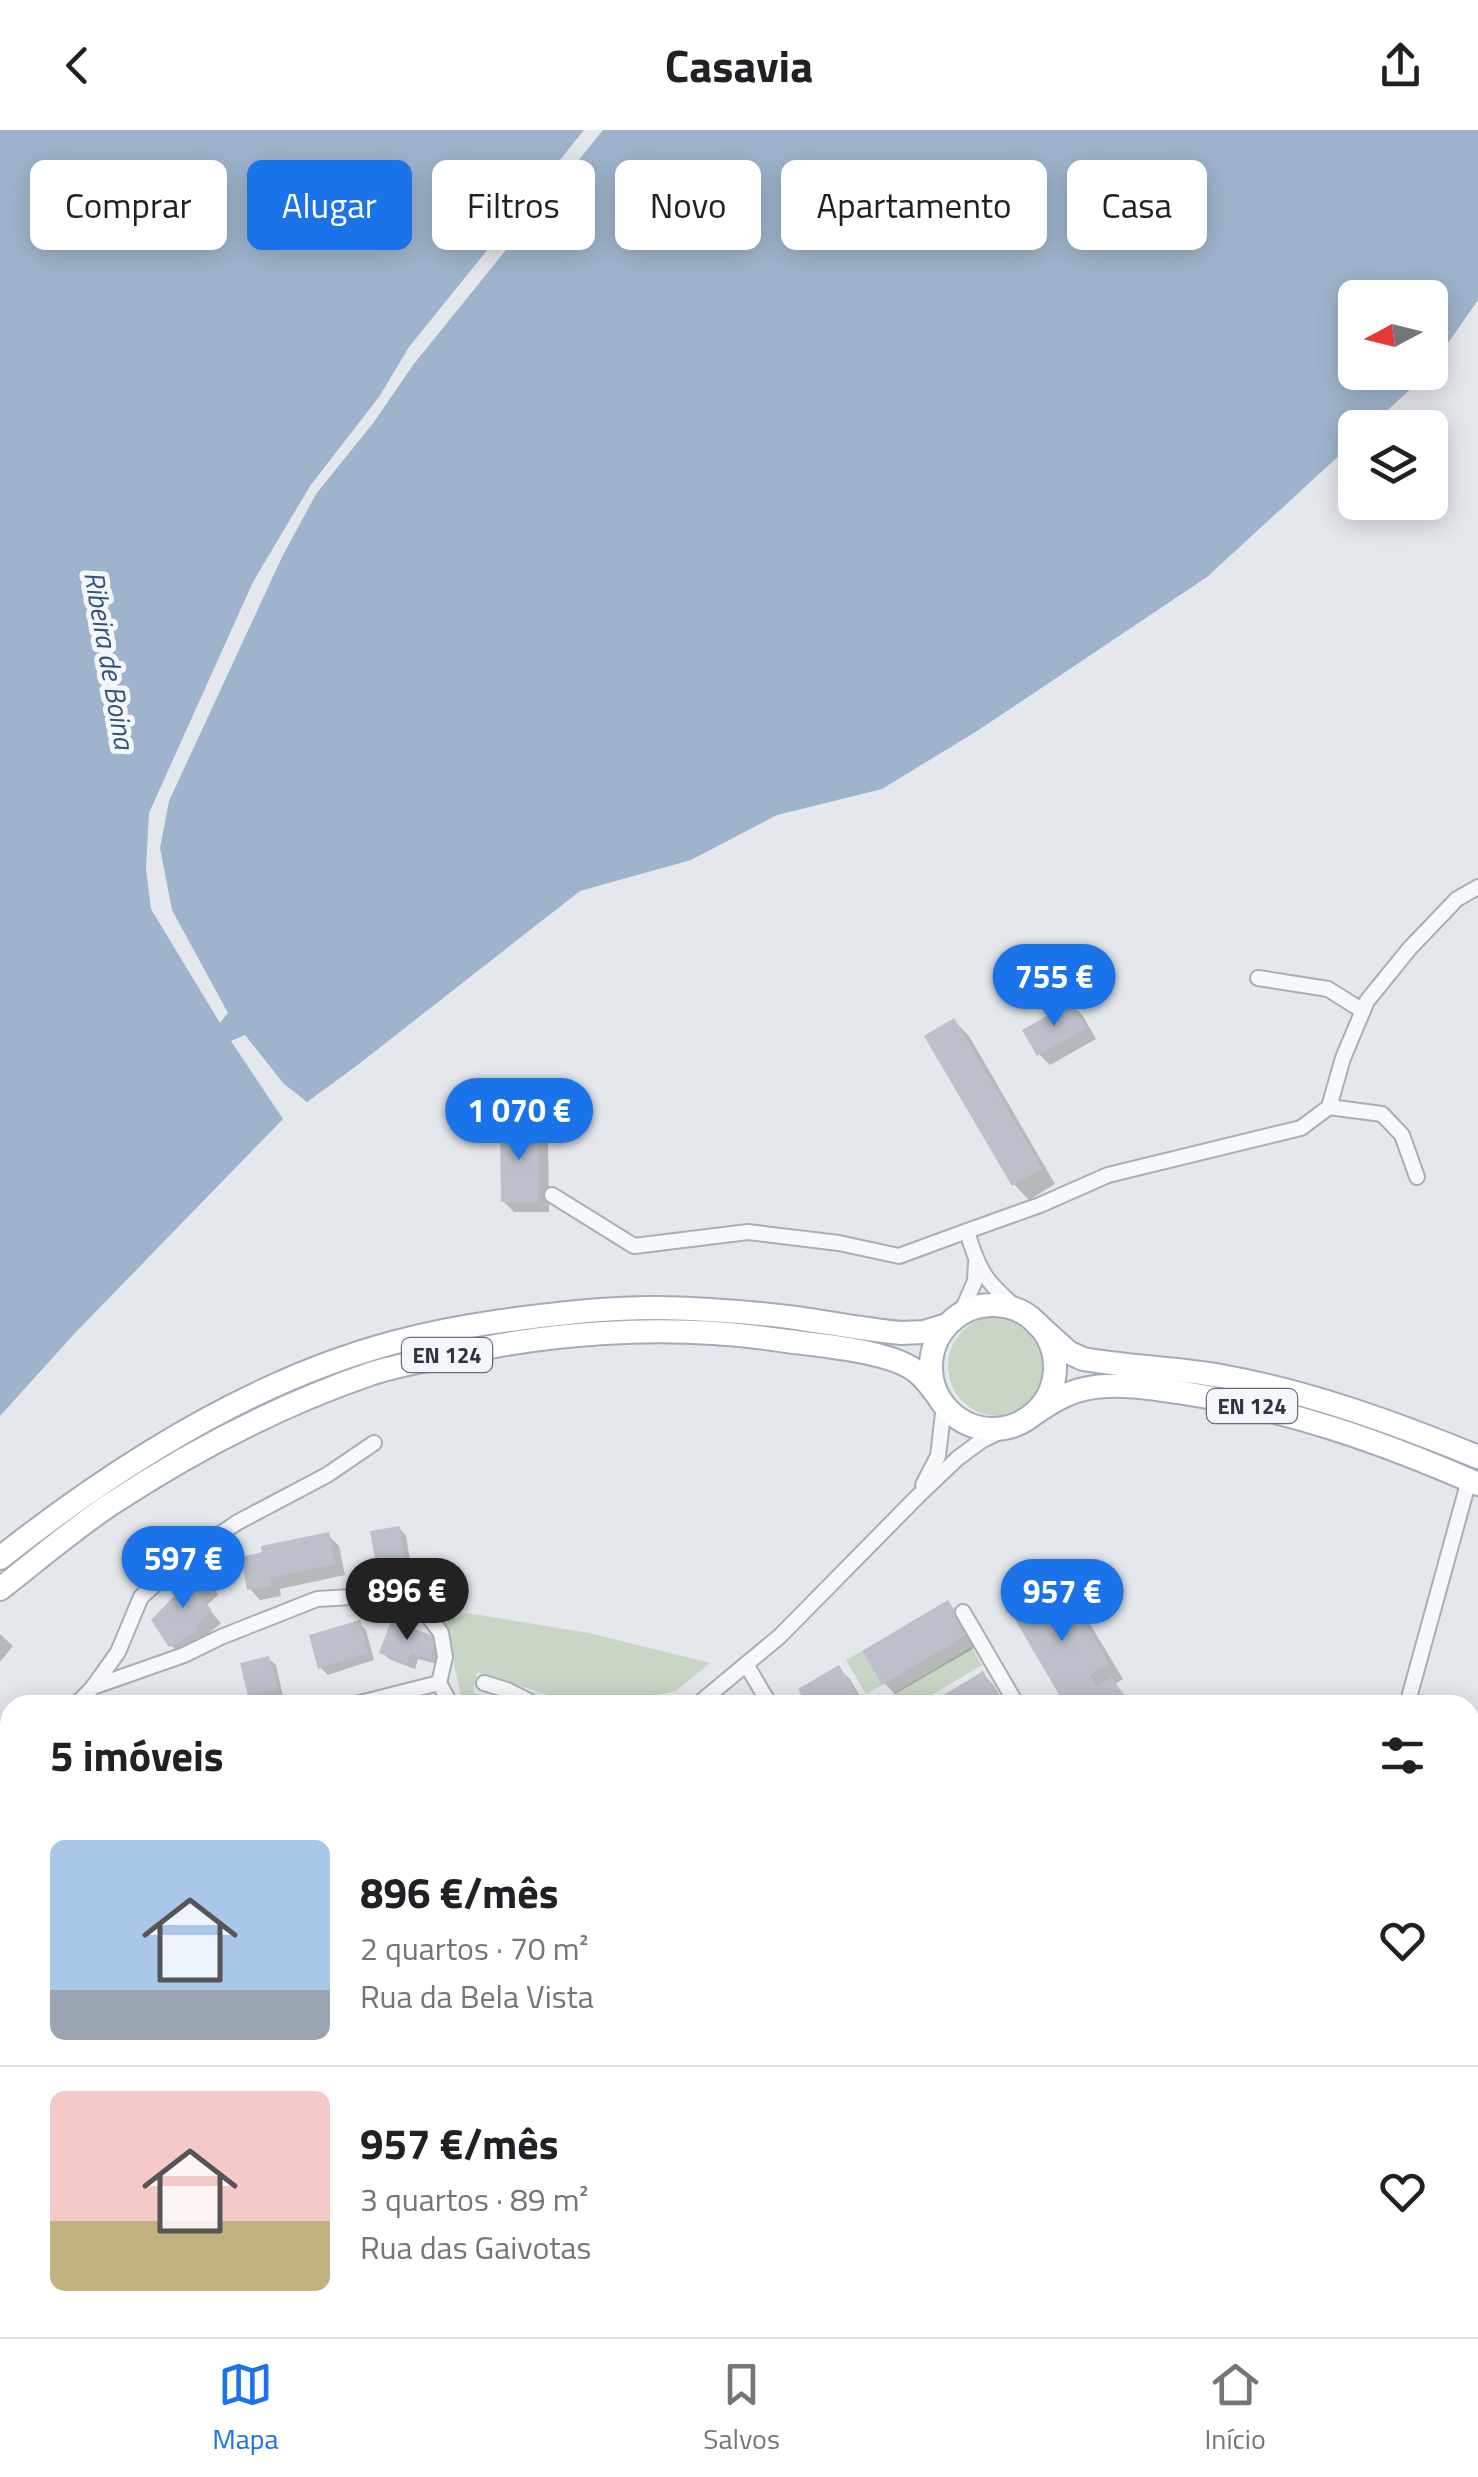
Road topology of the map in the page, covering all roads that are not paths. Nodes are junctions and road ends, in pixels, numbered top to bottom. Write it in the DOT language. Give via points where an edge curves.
graph roads {
  1 [pos="1478,887"];
  2 [pos="1258,978"];
  3 [pos="1362,1011"];
  4 [pos="1329,1106"];
  5 [pos="1417,1177"];
  6 [pos="552,1194"];
  7 [pos="968,1231"];
  8 [pos="976,1263"];
  9 [pos="1028,1317"];
  10 [pos="954,1319"];
  11 [pos="941,1401"];
  12 [pos="1017,1424"];
  13 [pos="374,1443"];
  14 [pos="1478,1457"];
  15 [pos="1473,1482"];
  16 [pos="918,1496"];
  17 [pos="51,1548"];
  18 [pos="0,1558"];
  19 [pos="0,1589"];
  20 [pos="0,1598"];
  21 [pos="963,1612"];
  22 [pos="746,1664"];
  23 [pos="439,1683"];
  24 [pos="484,1683"];
  25 [pos="93,1688"];
  26 [pos="86,1695"];
  27 [pos="392,1695"];
  28 [pos="446,1695"];
  29 [pos="518,1695"];
  30 [pos="709,1695"];
  31 [pos="764,1695"];
  32 [pos="1011,1695"];
  33 [pos="1410,1695"];
  1 -- 3 [label="street" via="1457,899 1410,948"];
  2 -- 3 [label="street" via="1328,988"];
  3 -- 4 [label="street"];
  4 -- 5 [label="street" via="1382,1114 1402,1134"];
  4 -- 7 [label="street" via="1301,1128 1108,1174"];
  6 -- 7 [label="street" via="634,1246 748,1232 899,1256"];
  7 -- 8 [label="street"];
  8 -- 9 [label="street"];
  8 -- 10 [label="street" via="976,1281"];
  9 -- 10 [label="main road, EN 124" via="1000,1305"];
  9 -- 12 [label="main road" via="1048,1339 1054,1376 1038,1410"];
  9 -- 14 [label="main road, EN 124" via="1083,1359 1223,1376 1299,1394"];
  10 -- 11 [label="main road" via="931,1359"];
  10 -- 18 [label="main road, EN 124" via="901,1333 725,1310 656,1308 568,1312 409,1338 323,1366 187,1429"];
  11 -- 12 [label="main road, EN 124" via="974,1426"];
  11 -- 16 [label="street" via="938,1456"];
  11 -- 17 [label="main road, EN 124" via="918,1373 884,1357 750,1336 604,1334 471,1350 376,1372 305,1398 166,1469"];
  12 -- 15 [label="main road, EN 124" via="1084,1389 1156,1389 1311,1420"];
  12 -- 16 [label="street" via="958,1458"];
  13 -- 25 [label="street" via="186,1557 141,1598 118,1652"];
  15 -- 33 [label="street"];
  16 -- 22 [label="street"];
  17 -- 19 [label="main road, EN 124"];
  17 -- 20 [label="street"];
  21 -- 32 [label="street"];
  22 -- 30 [label="street"];
  22 -- 31 [label="street"];
  23 -- 25 [label="street" via="441,1633 423,1610 368,1596 316,1599"];
  23 -- 27 [label="street"];
  23 -- 28 [label="street"];
  24 -- 29 [label="street"];
  25 -- 26 [label="street"];
}
